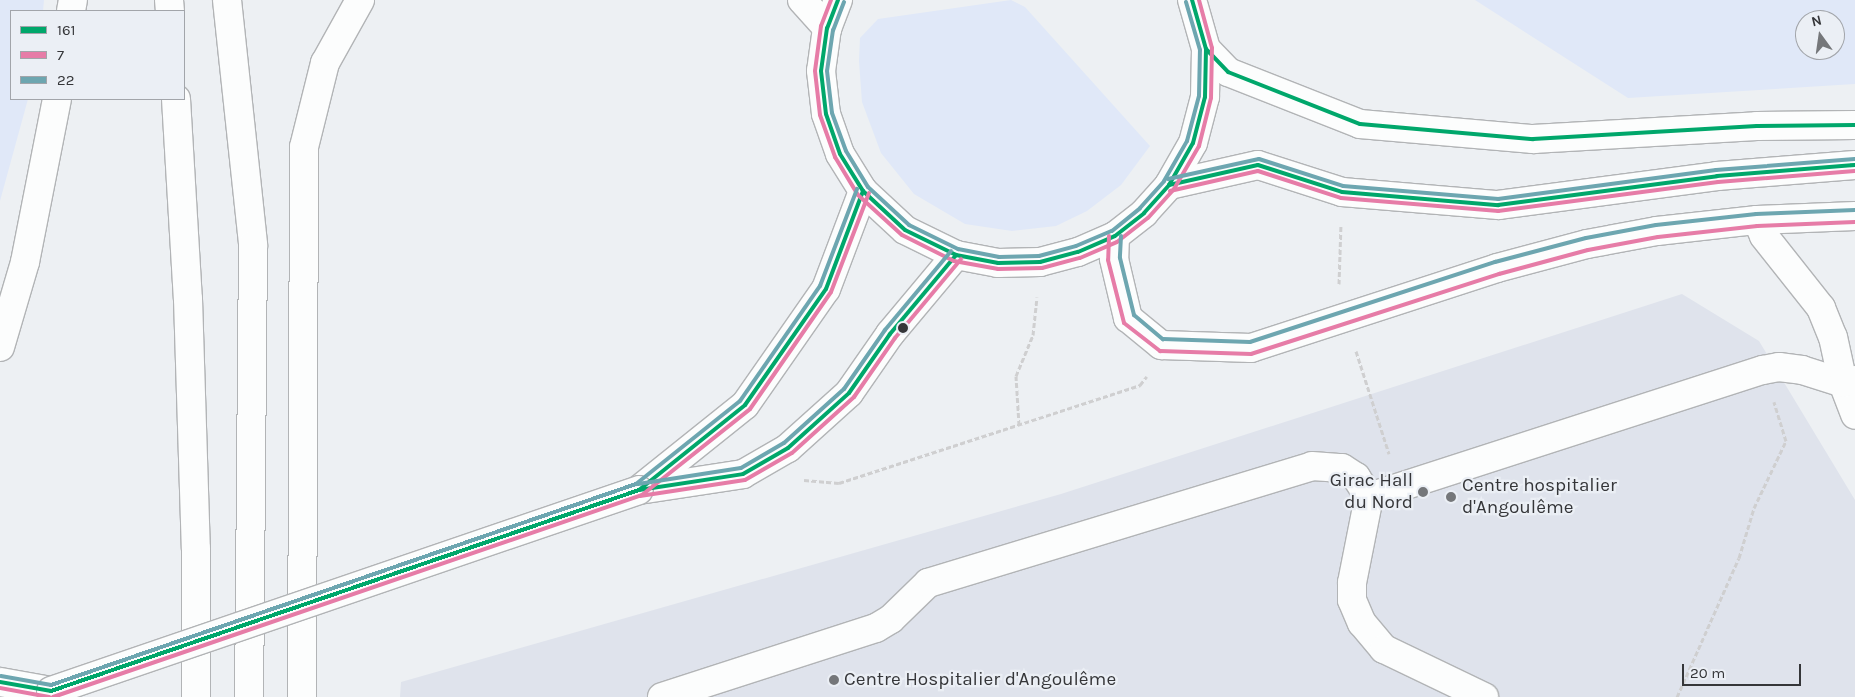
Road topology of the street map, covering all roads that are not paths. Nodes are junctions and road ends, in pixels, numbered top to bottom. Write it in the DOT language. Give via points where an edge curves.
graph roads {
  1 [pos="227,0"];
  2 [pos="360,0"];
  3 [pos="802,0"];
  4 [pos="838,0"];
  5 [pos="1192,0"];
  6 [pos="827,28"];
  7 [pos="1206,49"];
  8 [pos="57,100"];
  9 [pos="176,100"];
  10 [pos="1855,125"];
  11 [pos="1855,165"];
  12 [pos="1170,185"];
  13 [pos="863,191"];
  14 [pos="1855,216"];
  15 [pos="1757,220"];
  16 [pos="1115,236"];
  17 [pos="956,255"];
  18 [pos="0,347"];
  19 [pos="1849,381"];
  20 [pos="1855,415"];
  21 [pos="639,490"];
  22 [pos="1369,497"];
  23 [pos="0,682"];
  24 [pos="46,694"];
  25 [pos="196,697"];
  26 [pos="249,697"];
  27 [pos="302,697"];
  28 [pos="662,697"];
  29 [pos="1484,697"];
  1 -- 26 [label="main road" via="253,245"];
  2 -- 27 [label="main road" via="325,63 304,147"];
  3 -- 6 [label="main road"];
  4 -- 6 [label="main road"];
  5 -- 7 [label="main road"];
  6 -- 13 [label="main road" via="822,71 826,114 840,154"];
  7 -- 10 [label="main road" via="1228,72 1360,124 1533,139 1757,126"];
  7 -- 12 [label="main road" via="1206,97 1193,143"];
  8 -- 18 [label="main road" via="25,262"];
  9 -- 25 [label="main road" via="188,299 196,529"];
  11 -- 12 [label="main road" via="1717,176 1498,205 1342,192 1258,165"];
  12 -- 16 [label="main road" via="1144,213"];
  13 -- 17 [label="main road" via="905,230"];
  13 -- 21 [label="main road" via="826,288 745,405"];
  14 -- 15 [label="main road"];
  15 -- 16 [label="main road" via="1657,231 1587,244 1497,268 1251,348 1160,345 1128,318 1114,259"];
  15 -- 19 [label="main road" via="1764,236 1821,308"];
  16 -- 17 [label="main road" via="1078,252 1040,262 998,263"];
  17 -- 21 [label="main road" via="890,334 849,393 788,448 744,474"];
  19 -- 20 [label="main road"];
  19 -- 22 [label="main road" via="1780,367 1763,370"];
  21 -- 24 [label="main road, bridge"];
  22 -- 28 [label="main road" via="1356,477 1342,468 1312,466 928,583 891,619 876,628"];
  22 -- 29 [label="main road" via="1352,583 1352,600 1362,623 1384,649"];
  23 -- 24 [label="main road"];
}
